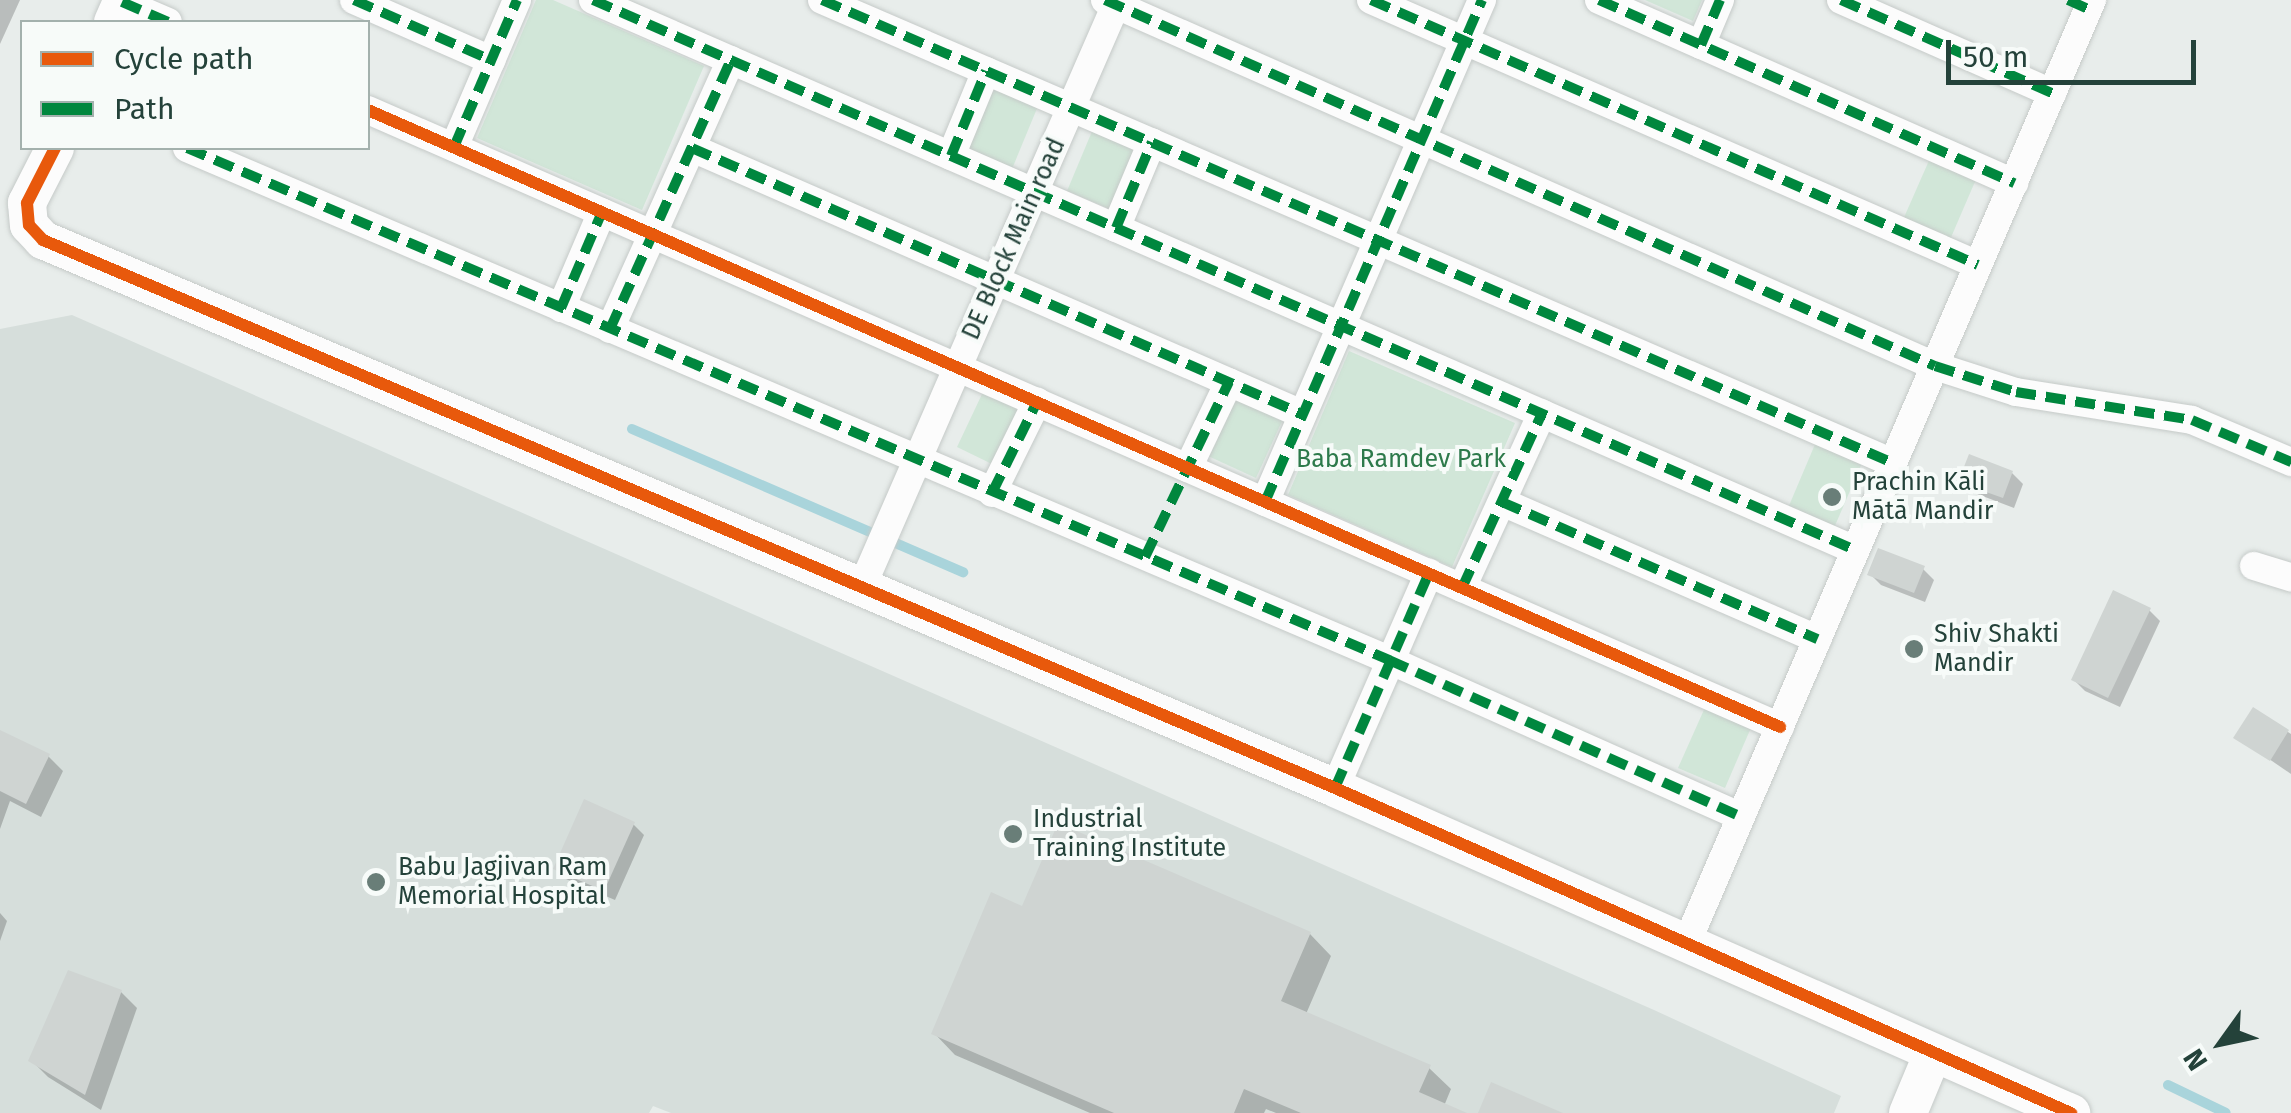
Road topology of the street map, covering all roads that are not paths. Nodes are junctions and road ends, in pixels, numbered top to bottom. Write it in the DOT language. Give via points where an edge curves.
graph roads {
  1 [pos="354,0"];
  2 [pos="517,0"];
  3 [pos="593,0"];
  4 [pos="822,0"];
  5 [pos="1371,0"];
  6 [pos="1482,0"];
  7 [pos="1599,0"];
  8 [pos="1720,0"];
  9 [pos="1841,0"];
  10 [pos="1113,2"];
  11 [pos="2083,3"];
  12 [pos="119,8"];
  13 [pos="161,20"];
  14 [pos="1465,41"];
  15 [pos="1700,45"];
  16 [pos="492,60"];
  17 [pos="732,60"];
  18 [pos="986,71"];
  19 [pos="2052,93"];
  20 [pos="1071,108"];
  21 [pos="370,111"];
  22 [pos="1422,140"];
  23 [pos="1152,142"];
  24 [pos="454,147"];
  25 [pos="692,148"];
  26 [pos="54,150"];
  27 [pos="192,150"];
  28 [pos="951,156"];
  29 [pos="2014,183"];
  30 [pos="1035,192"];
  31 [pos="602,212"];
  32 [pos="1116,228"];
  33 [pos="653,235"];
  34 [pos="1378,240"];
  35 [pos="1978,265"];
  36 [pos="996,280"];
  37 [pos="561,308"];
  38 [pos="1340,325"];
  39 [pos="610,330"];
  40 [pos="1934,366"];
  41 [pos="958,368"];
  42 [pos="1229,382"];
  43 [pos="1037,402"];
  44 [pos="1302,414"];
  45 [pos="1542,414"];
  46 [pos="917,462"];
  47 [pos="1893,462"];
  48 [pos="2291,462"];
  49 [pos="1188,468"];
  50 [pos="992,493"];
  51 [pos="1265,502"];
  52 [pos="1502,502"];
  53 [pos="1856,550"];
  54 [pos="2254,566"];
  55 [pos="1428,573"];
  56 [pos="2291,577"];
  57 [pos="1462,588"];
  58 [pos="861,589"];
  59 [pos="1817,640"];
  60 [pos="1389,660"];
  61 [pos="1780,727"];
  62 [pos="1335,788"];
  63 [pos="1741,817"];
  64 [pos="1685,946"];
  65 [pos="1933,1053"];
  66 [pos="1908,1113"];
  67 [pos="2071,1113"];
  1 -- 16 [label="street"];
  2 -- 16 [label="street"];
  3 -- 17 [label="street"];
  4 -- 18 [label="street"];
  5 -- 14 [label="street"];
  6 -- 14 [label="street"];
  7 -- 15 [label="street"];
  8 -- 15 [label="street"];
  9 -- 19 [label="street"];
  10 -- 20 [label="street, DE Block Main road"];
  10 -- 22 [label="street"];
  11 -- 19 [label="street"];
  12 -- 13 [label="street"];
  14 -- 22 [label="street"];
  14 -- 35 [label="street"];
  15 -- 29 [label="street"];
  16 -- 24 [label="street"];
  17 -- 25 [label="street"];
  17 -- 28 [label="street"];
  18 -- 20 [label="street"];
  18 -- 28 [label="street"];
  19 -- 29 [label="street"];
  20 -- 23 [label="street"];
  20 -- 30 [label="street, DE Block Main road"];
  21 -- 24 [label="street"];
  22 -- 34 [label="street"];
  22 -- 40 [label="street"];
  23 -- 32 [label="street"];
  23 -- 34 [label="street"];
  24 -- 31 [label="street"];
  25 -- 33 [label="street"];
  25 -- 36 [label="street"];
  26 -- 58 [label="street" via="27,202 29,225 42,240"];
  27 -- 37 [label="street"];
  28 -- 30 [label="street"];
  29 -- 35 [label="street"];
  30 -- 32 [label="street"];
  30 -- 36 [label="street, DE Block Main road"];
  31 -- 33 [label="street"];
  31 -- 37 [label="street"];
  32 -- 38 [label="street"];
  33 -- 39 [label="street"];
  33 -- 41 [label="street"];
  34 -- 38 [label="street"];
  34 -- 47 [label="street"];
  35 -- 40 [label="street"];
  36 -- 41 [label="street, DE Block Main road"];
  36 -- 42 [label="street"];
  37 -- 39 [label="street"];
  38 -- 44 [label="street"];
  38 -- 45 [label="street"];
  39 -- 46 [label="street"];
  40 -- 47 [label="street"];
  40 -- 48 [label="street" via="2016,392 2192,420"];
  41 -- 43 [label="street"];
  41 -- 46 [label="street, DE Block Main road"];
  42 -- 44 [label="street"];
  42 -- 49 [label="street"];
  43 -- 49 [label="street"];
  43 -- 50 [label="street"];
  44 -- 51 [label="street"];
  45 -- 52 [label="street"];
  45 -- 53 [label="street"];
  46 -- 50 [label="street"];
  46 -- 58 [label="street, DE Block Main road"];
  47 -- 53 [label="street"];
  49 -- 51 [label="street"];
  50 -- 60 [label="street"];
  51 -- 55 [label="street"];
  52 -- 57 [label="street"];
  52 -- 59 [label="street"];
  53 -- 59 [label="street"];
  54 -- 56 [label="street"];
  55 -- 57 [label="street"];
  55 -- 60 [label="street"];
  57 -- 61 [label="street"];
  58 -- 62 [label="street"];
  59 -- 61 [label="street"];
  60 -- 62 [label="street"];
  60 -- 63 [label="street"];
  61 -- 63 [label="street"];
  62 -- 64 [label="street"];
  63 -- 64 [label="street"];
  64 -- 65 [label="street"];
  65 -- 66 [label="street"];
  65 -- 67 [label="street"];
}
